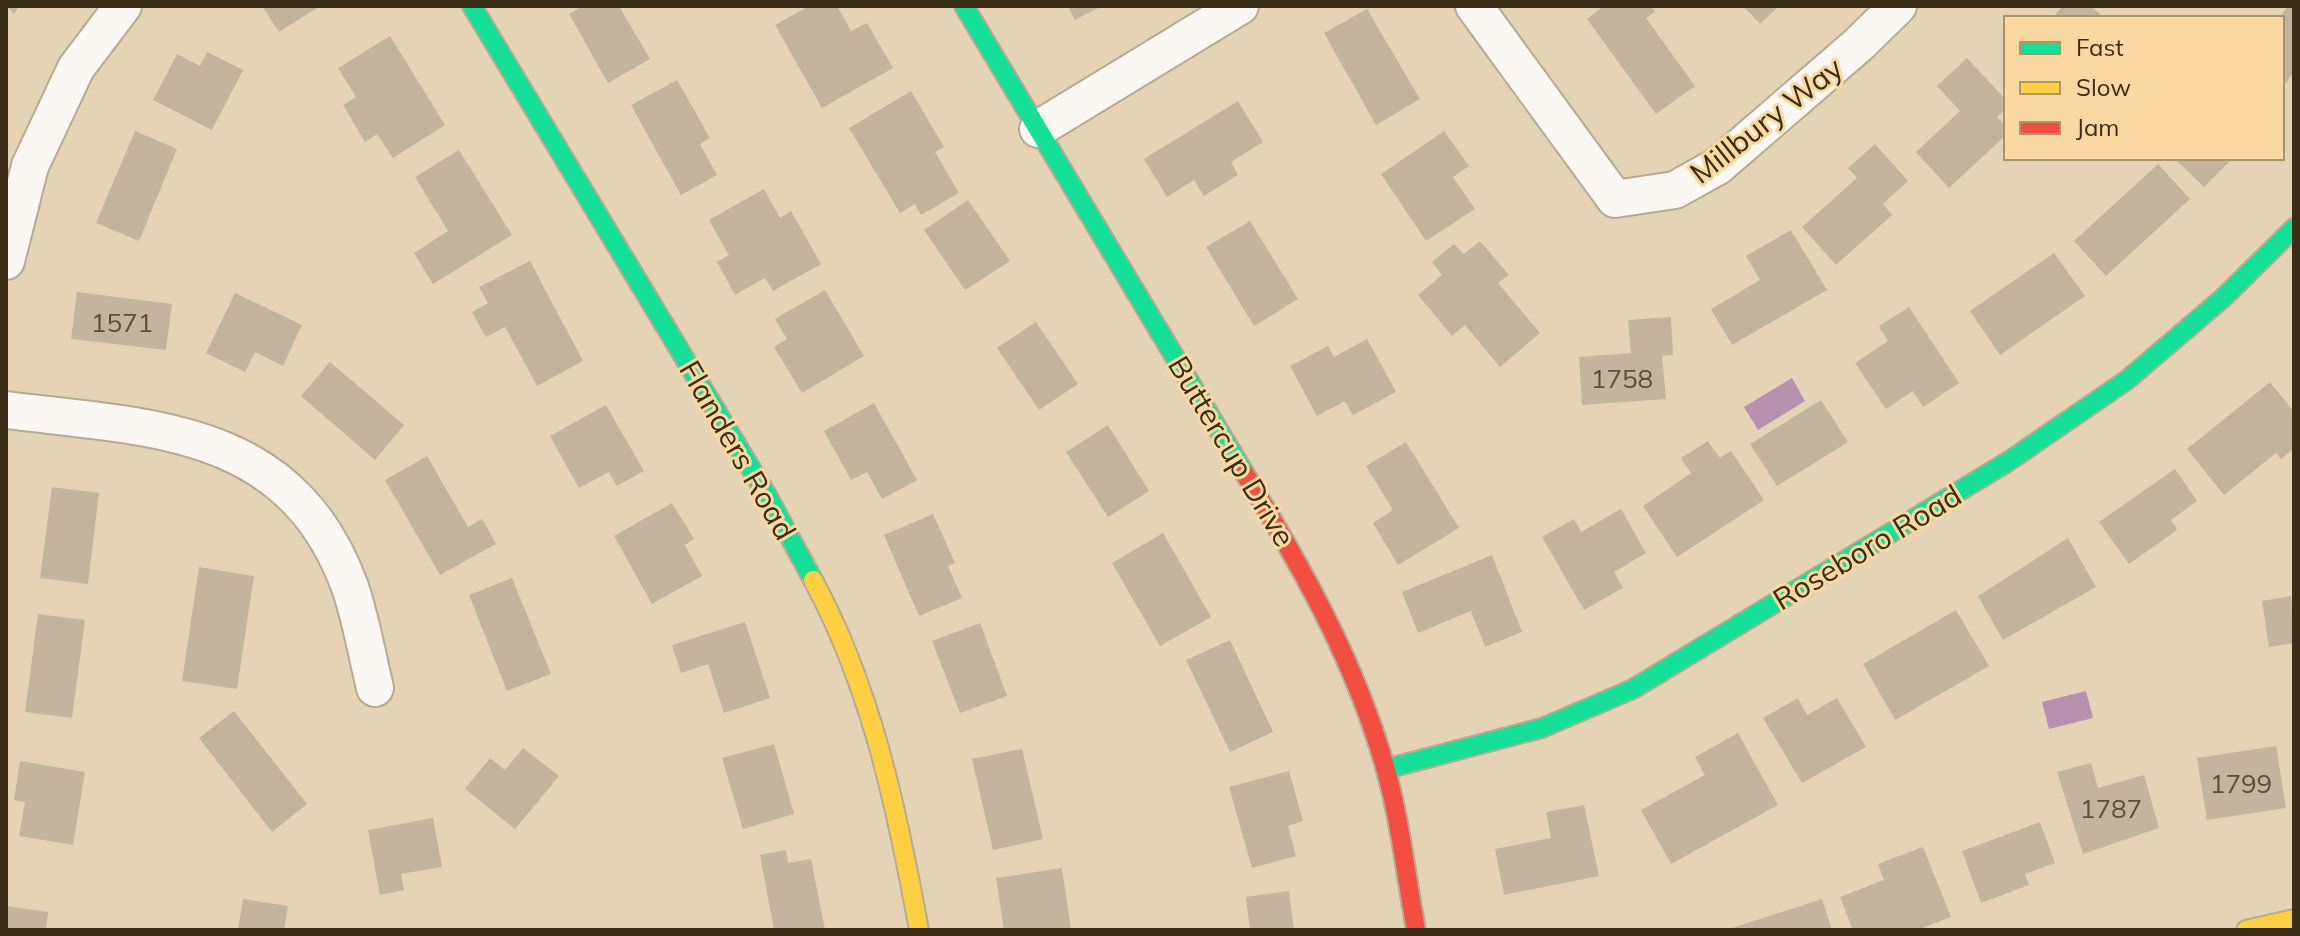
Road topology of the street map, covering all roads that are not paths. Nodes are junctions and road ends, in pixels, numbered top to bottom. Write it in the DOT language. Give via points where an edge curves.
graph roads {
  1 [pos="123,6"];
  2 [pos="472,6"];
  3 [pos="964,6"];
  4 [pos="1240,6"];
  5 [pos="1474,6"];
  6 [pos="1898,6"];
  7 [pos="1038,129"];
  8 [pos="2294,228"];
  9 [pos="6,261"];
  10 [pos="6,410"];
  11 [pos="375,688"];
  12 [pos="1386,769"];
  13 [pos="2294,919"];
  14 [pos="919,930"];
  15 [pos="1416,930"];
  16 [pos="2246,930"];
  1 -- 9 [label="street" via="76,68 30,166"];
  2 -- 14 [label="street, Flanders Road" via="767,495 821,595 864,699 895,802"];
  3 -- 7 [label="street, Buttercup Drive"];
  4 -- 7 [label="street"];
  5 -- 6 [label="street, Millbury Way" via="1615,199 1675,190 1718,166"];
  7 -- 12 [label="street, Buttercup Drive" via="1311,583 1354,674"];
  8 -- 12 [label="street, Roseboro Road" via="2127,380 2009,461 1633,689 1542,728"];
  10 -- 11 [label="street" via="166,431 226,448 280,480 321,528 350,587"];
  12 -- 15 [label="street, Buttercup Drive"];
  13 -- 16 [label="street"];
}
